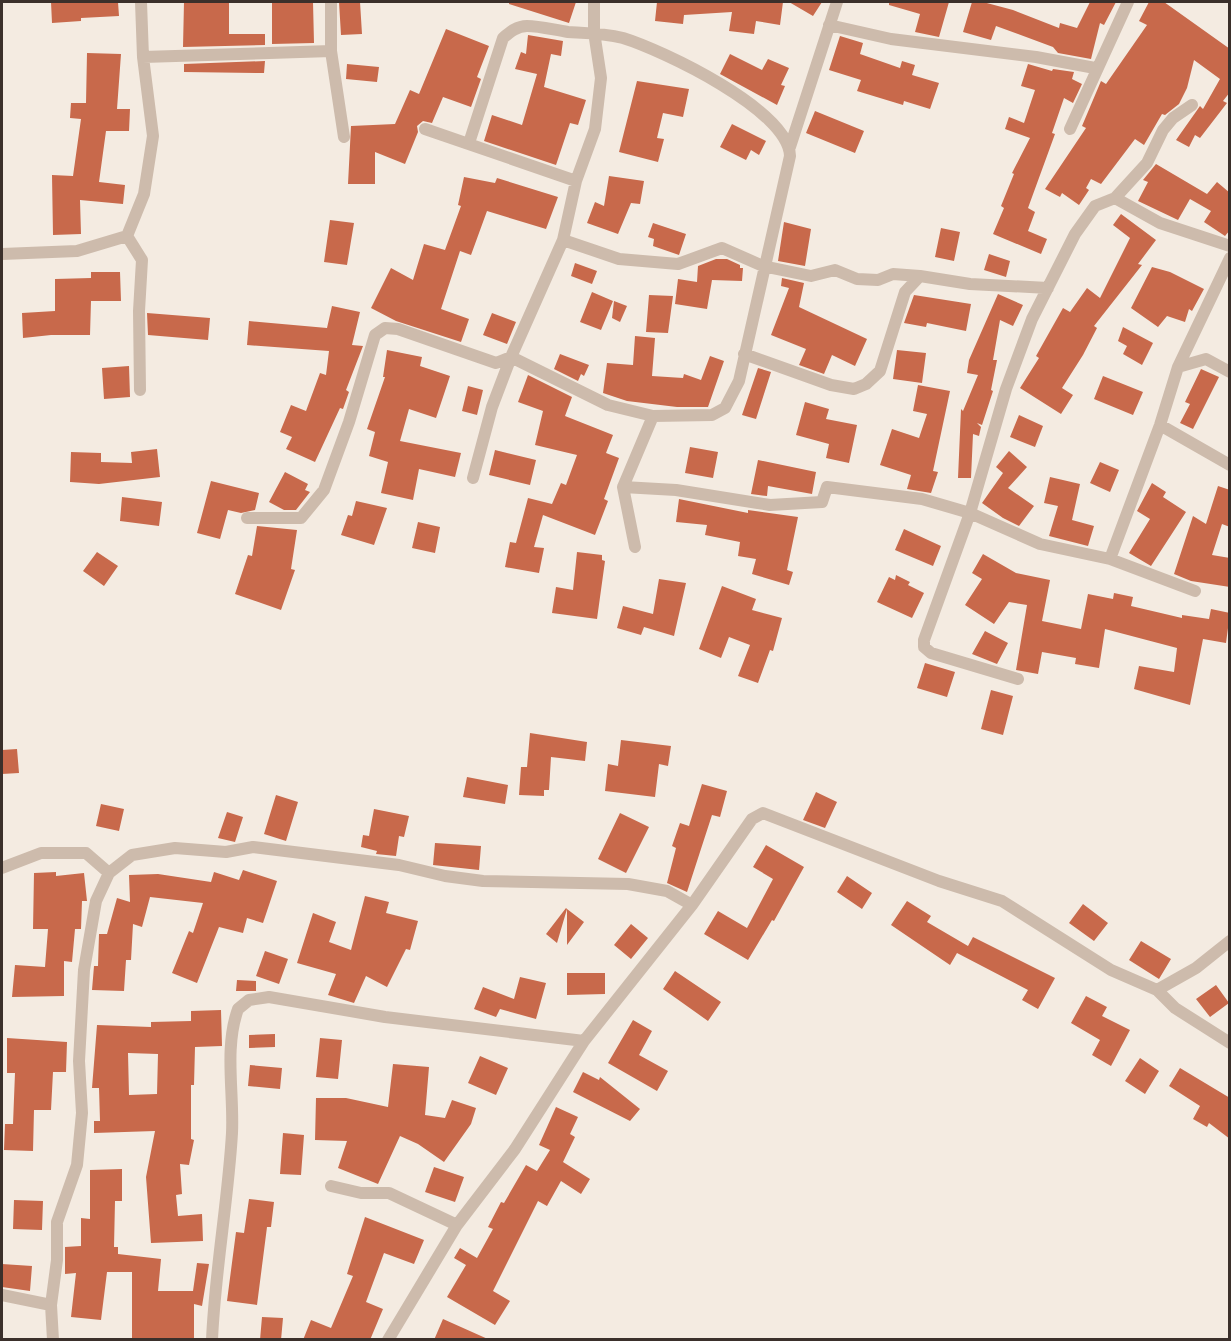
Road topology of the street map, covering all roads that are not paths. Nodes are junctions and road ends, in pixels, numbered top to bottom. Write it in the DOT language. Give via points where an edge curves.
graph roads {
  1 [pos="141,2"];
  2 [pos="332,2"];
  3 [pos="594,2"];
  4 [pos="837,2"];
  5 [pos="1128,2"];
  6 [pos="829,25"];
  7 [pos="594,32"];
  8 [pos="331,51"];
  9 [pos="142,57"];
  10 [pos="1095,68"];
  11 [pos="1192,105"];
  12 [pos="424,129"];
  13 [pos="1070,129"];
  14 [pos="345,137"];
  15 [pos="469,143"];
  16 [pos="790,147"];
  17 [pos="576,181"];
  18 [pos="1115,198"];
  19 [pos="127,236"];
  20 [pos="563,240"];
  21 [pos="1230,246"];
  22 [pos="2,254"];
  23 [pos="1230,258"];
  24 [pos="763,266"];
  25 [pos="920,276"];
  26 [pos="1048,288"];
  27 [pos="744,354"];
  28 [pos="511,357"];
  29 [pos="1178,367"];
  30 [pos="1230,372"];
  31 [pos="140,390"];
  32 [pos="653,416"];
  33 [pos="1160,425"];
  34 [pos="1230,465"];
  35 [pos="473,478"];
  36 [pos="623,488"];
  37 [pos="970,513"];
  38 [pos="247,519"];
  39 [pos="635,547"];
  40 [pos="1110,560"];
  41 [pos="1195,591"];
  42 [pos="1018,679"];
  43 [pos="2,868"];
  44 [pos="109,873"];
  45 [pos="692,905"];
  46 [pos="1230,941"];
  47 [pos="1157,990"];
  48 [pos="584,1041"];
  49 [pos="1230,1043"];
  50 [pos="331,1186"];
  51 [pos="457,1225"];
  52 [pos="2,1295"];
  53 [pos="51,1305"];
  54 [pos="53,1340"];
  55 [pos="212,1340"];
  56 [pos="388,1340"];
  1 -- 9 [label="street"];
  2 -- 8 [label="street"];
  3 -- 7 [label="street"];
  4 -- 6 [label="street"];
  5 -- 10 [label="street"];
  6 -- 10 [label="street" via="891,39"];
  6 -- 16 [label="street"];
  7 -- 15 [label="street" via="526,26 503,38"];
  7 -- 16 [label="street" via="624,39 726,85 772,122"];
  7 -- 17 [label="street" via="601,78 596,129"];
  8 -- 9 [label="street"];
  8 -- 14 [label="street"];
  9 -- 19 [label="street" via="153,135 144,194"];
  10 -- 13 [label="street"];
  11 -- 18 [label="street" via="1163,130 1147,163"];
  12 -- 15 [label="street"];
  15 -- 17 [label="street"];
  16 -- 24 [label="street"];
  17 -- 20 [label="street"];
  18 -- 21 [label="street" via="1160,223"];
  18 -- 26 [label="street" via="1095,206"];
  19 -- 22 [label="street" via="77,251"];
  19 -- 31 [label="street" via="142,260"];
  20 -- 24 [label="street" via="620,259 678,264 722,248"];
  20 -- 28 [label="street"];
  23 -- 29 [label="street"];
  24 -- 25 [label="street" via="812,276 835,270 857,279 878,280 892,274"];
  24 -- 27 [label="street"];
  25 -- 26 [label="street" via="970,284"];
  25 -- 27 [label="street" via="905,292 880,371 866,384 854,388 831,385"];
  26 -- 37 [label="street" via="1006,389"];
  27 -- 32 [label="street" via="739,381 724,408 712,415"];
  28 -- 32 [label="street" via="608,405"];
  28 -- 35 [label="street" via="492,407"];
  28 -- 38 [label="street" via="496,363 385,328 375,335 324,490 301,519"];
  29 -- 30 [label="street" via="1206,359"];
  29 -- 33 [label="street"];
  32 -- 36 [label="street"];
  33 -- 34 [label="street"];
  33 -- 40 [label="street"];
  36 -- 37 [label="street" via="676,490 770,505 822,502 827,487 861,489 922,499"];
  36 -- 39 [label="street"];
  37 -- 40 [label="street" via="1040,544"];
  37 -- 42 [label="street" via="924,647"];
  40 -- 41 [label="street"];
  43 -- 44 [label="street" via="41,853 86,853"];
  44 -- 45 [label="street" via="132,855 175,848 226,852 253,847 399,865 483,881 628,884 667,891"];
  44 -- 53 [label="street" via="96,901 84,970 79,1061 82,1113 77,1165 57,1222"];
  45 -- 47 [label="street" via="752,819 763,813 1002,901 1111,970"];
  45 -- 48 [label="street"];
  46 -- 47 [label="street" via="1196,968"];
  47 -- 49 [label="street" via="1175,1008"];
  48 -- 51 [label="street" via="515,1149"];
  48 -- 55 [label="street" via="385,1017 269,997 249,1000 238,1009 231,1039 232,1132 214,1287"];
  50 -- 51 [label="street" via="362,1193 389,1193"];
  51 -- 56 [label="street"];
  52 -- 53 [label="street"];
  53 -- 54 [label="street"];
}
